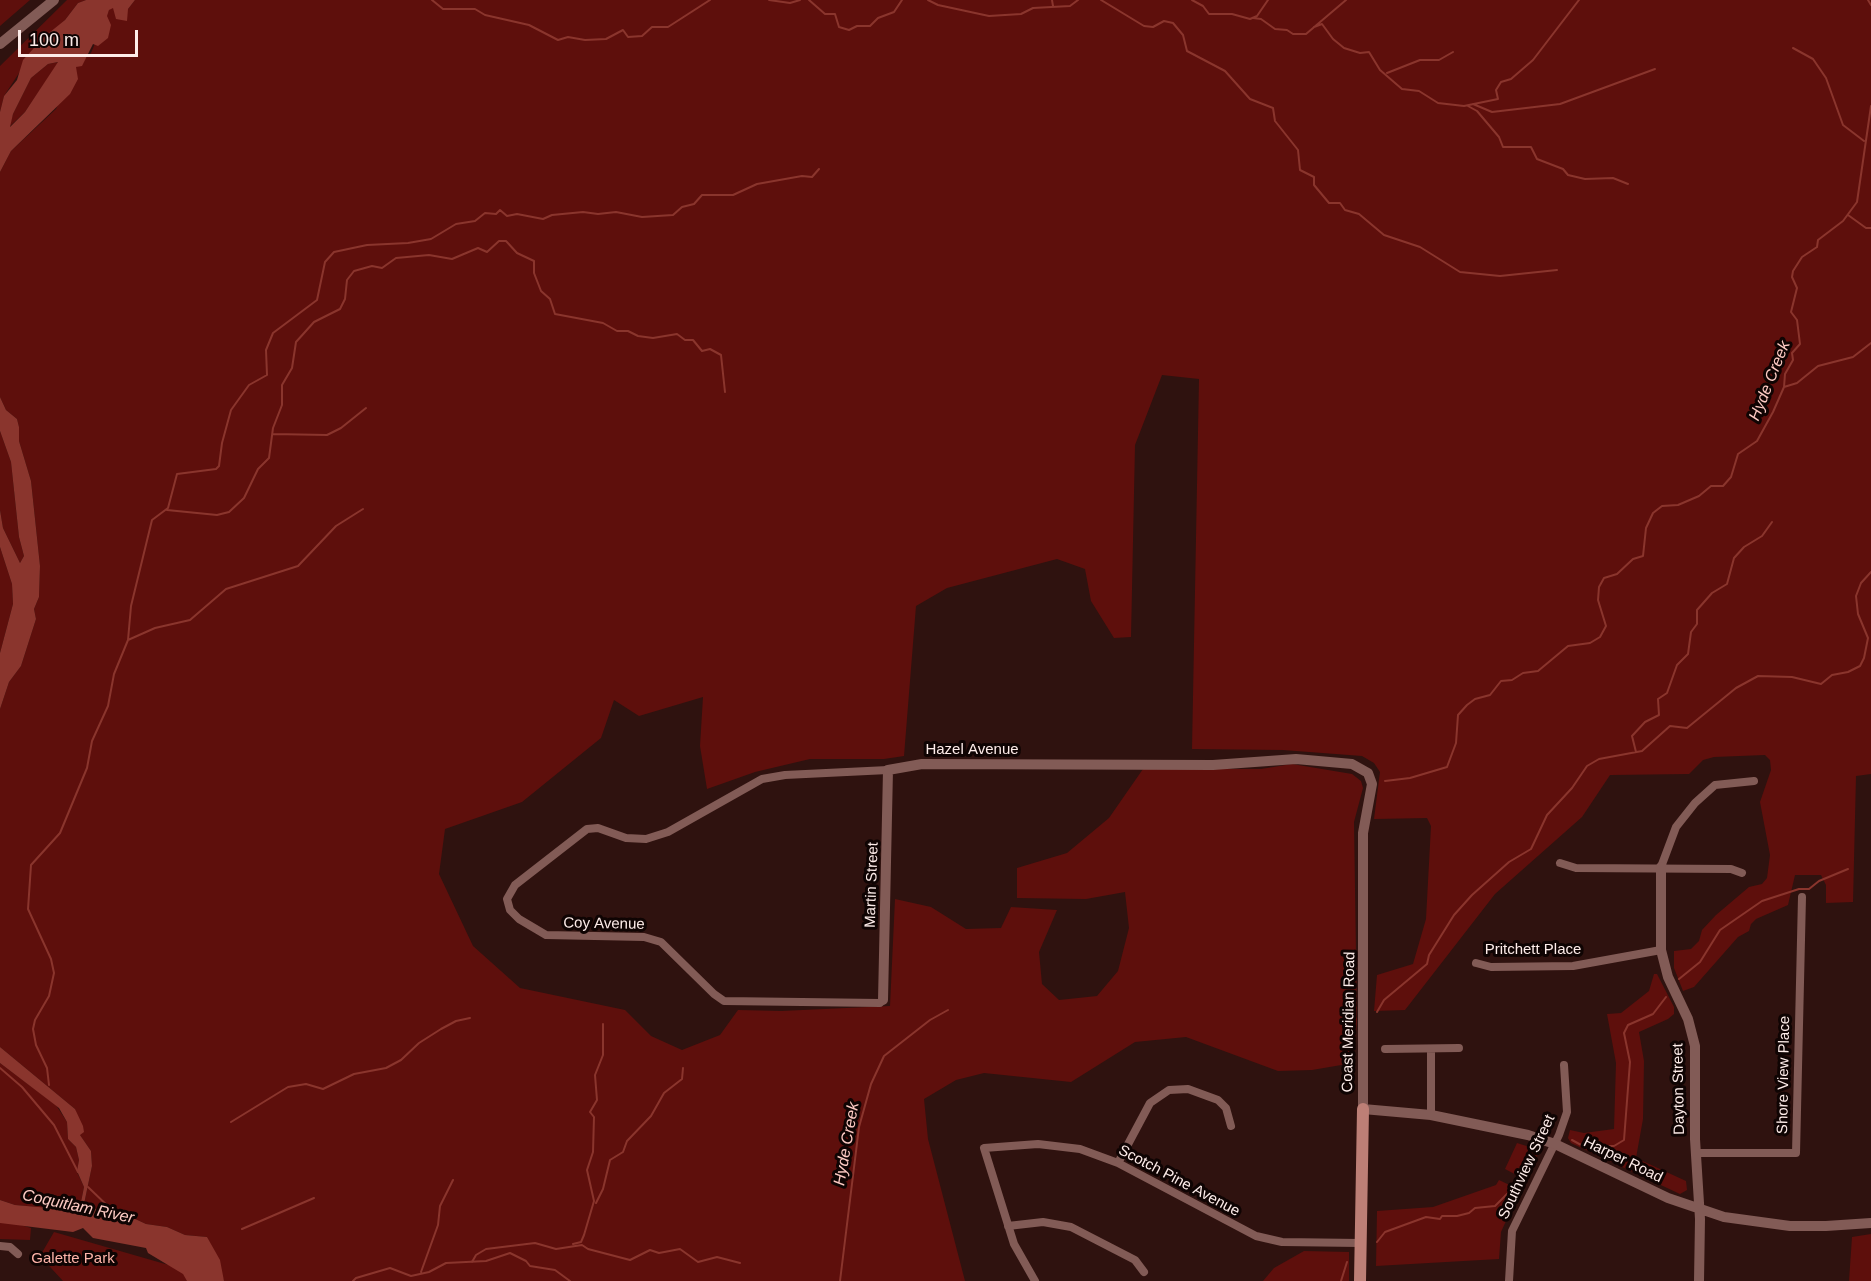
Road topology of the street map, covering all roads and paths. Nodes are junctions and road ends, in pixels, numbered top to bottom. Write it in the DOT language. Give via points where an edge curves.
graph roads {
  1 [pos="54,0"];
  2 [pos="0,44"];
  3 [pos="1362,768"];
  4 [pos="888,770"];
  5 [pos="1754,781"];
  6 [pos="598,828"];
  7 [pos="1560,863"];
  8 [pos="1661,867"];
  9 [pos="1742,873"];
  10 [pos="1802,897"];
  11 [pos="1661,950"];
  12 [pos="1476,963"];
  13 [pos="883,1000"];
  14 [pos="1459,1048"];
  15 [pos="1385,1049"];
  16 [pos="1431,1049"];
  17 [pos="1564,1065"];
  18 [pos="1363,1109"];
  19 [pos="1431,1115"];
  20 [pos="1231,1126"];
  21 [pos="1555,1144"];
  22 [pos="1695,1153"];
  23 [pos="1118,1163"];
  24 [pos="1699,1209"];
  25 [pos="1871,1223"];
  26 [pos="1008,1227"];
  27 [pos="1360,1244"];
  28 [pos="0,1246"];
  29 [pos="18,1254"];
  30 [pos="1144,1272"];
  31 [pos="1035,1281"];
  32 [pos="1360,1281"];
  33 [pos="1509,1281"];
  34 [pos="1699,1281"];
  1 -- 2 [label="street"];
  3 -- 4 [label="street, Hazel Avenue" via="1296,759 1213,765 921,764"];
  3 -- 18 [label="street, Coast Meridian Road" via="1370,775 1372,784 1363,833"];
  4 -- 6 [label="street, Hazel Avenue" via="784,774 762,779 668,831 646,839 626,838"];
  4 -- 13 [label="street, Martin Street"];
  5 -- 8 [label="street" via="1715,785 1695,803 1676,827"];
  6 -- 13 [label="street, Coy Avenue" via="579,834 512,889 508,905 519,919 538,932 553,936 656,939 724,1001"];
  7 -- 8 [label="street" via="1576,868"];
  8 -- 9 [label="street" via="1731,869"];
  8 -- 11 [label="street, Dayton Street"];
  10 -- 22 [label="street, Shore View Place" via="1796,1153"];
  11 -- 12 [label="street, Pritchett Place" via="1573,966 1491,967"];
  11 -- 22 [label="street, Dayton Street" via="1695,1046"];
  14 -- 16 [label="street"];
  15 -- 16 [label="street"];
  16 -- 19 [label="street"];
  17 -- 21 [label="street, Southview Street" via="1567,1112"];
  18 -- 19 [label="street, Harper Road"];
  18 -- 27 [label="main road, Coast Meridian Road"];
  19 -- 21 [label="street, Harper Road" via="1500,1127"];
  20 -- 23 [label="street" via="1225,1106 1218,1100 1188,1089 1169,1090 1147,1108"];
  21 -- 24 [label="street, Harper Road"];
  21 -- 33 [label="street, Southview Street" via="1514,1228 1509,1247"];
  22 -- 24 [label="street, Dayton Street"];
  23 -- 26 [label="street, Scotch Pine Avenue" via="1088,1151 1056,1145 984,1148"];
  23 -- 27 [label="street, Scotch Pine Avenue" via="1256,1236 1282,1242"];
  24 -- 25 [label="street, Harper Road" via="1779,1225 1826,1227"];
  24 -- 34 [label="street, Dayton Street"];
  26 -- 30 [label="street" via="1043,1222 1071,1227 1135,1260"];
  26 -- 31 [label="street"];
  27 -- 32 [label="main road, Coast Meridian Road"];
  28 -- 29 [label="street" via="10,1247"];
}
